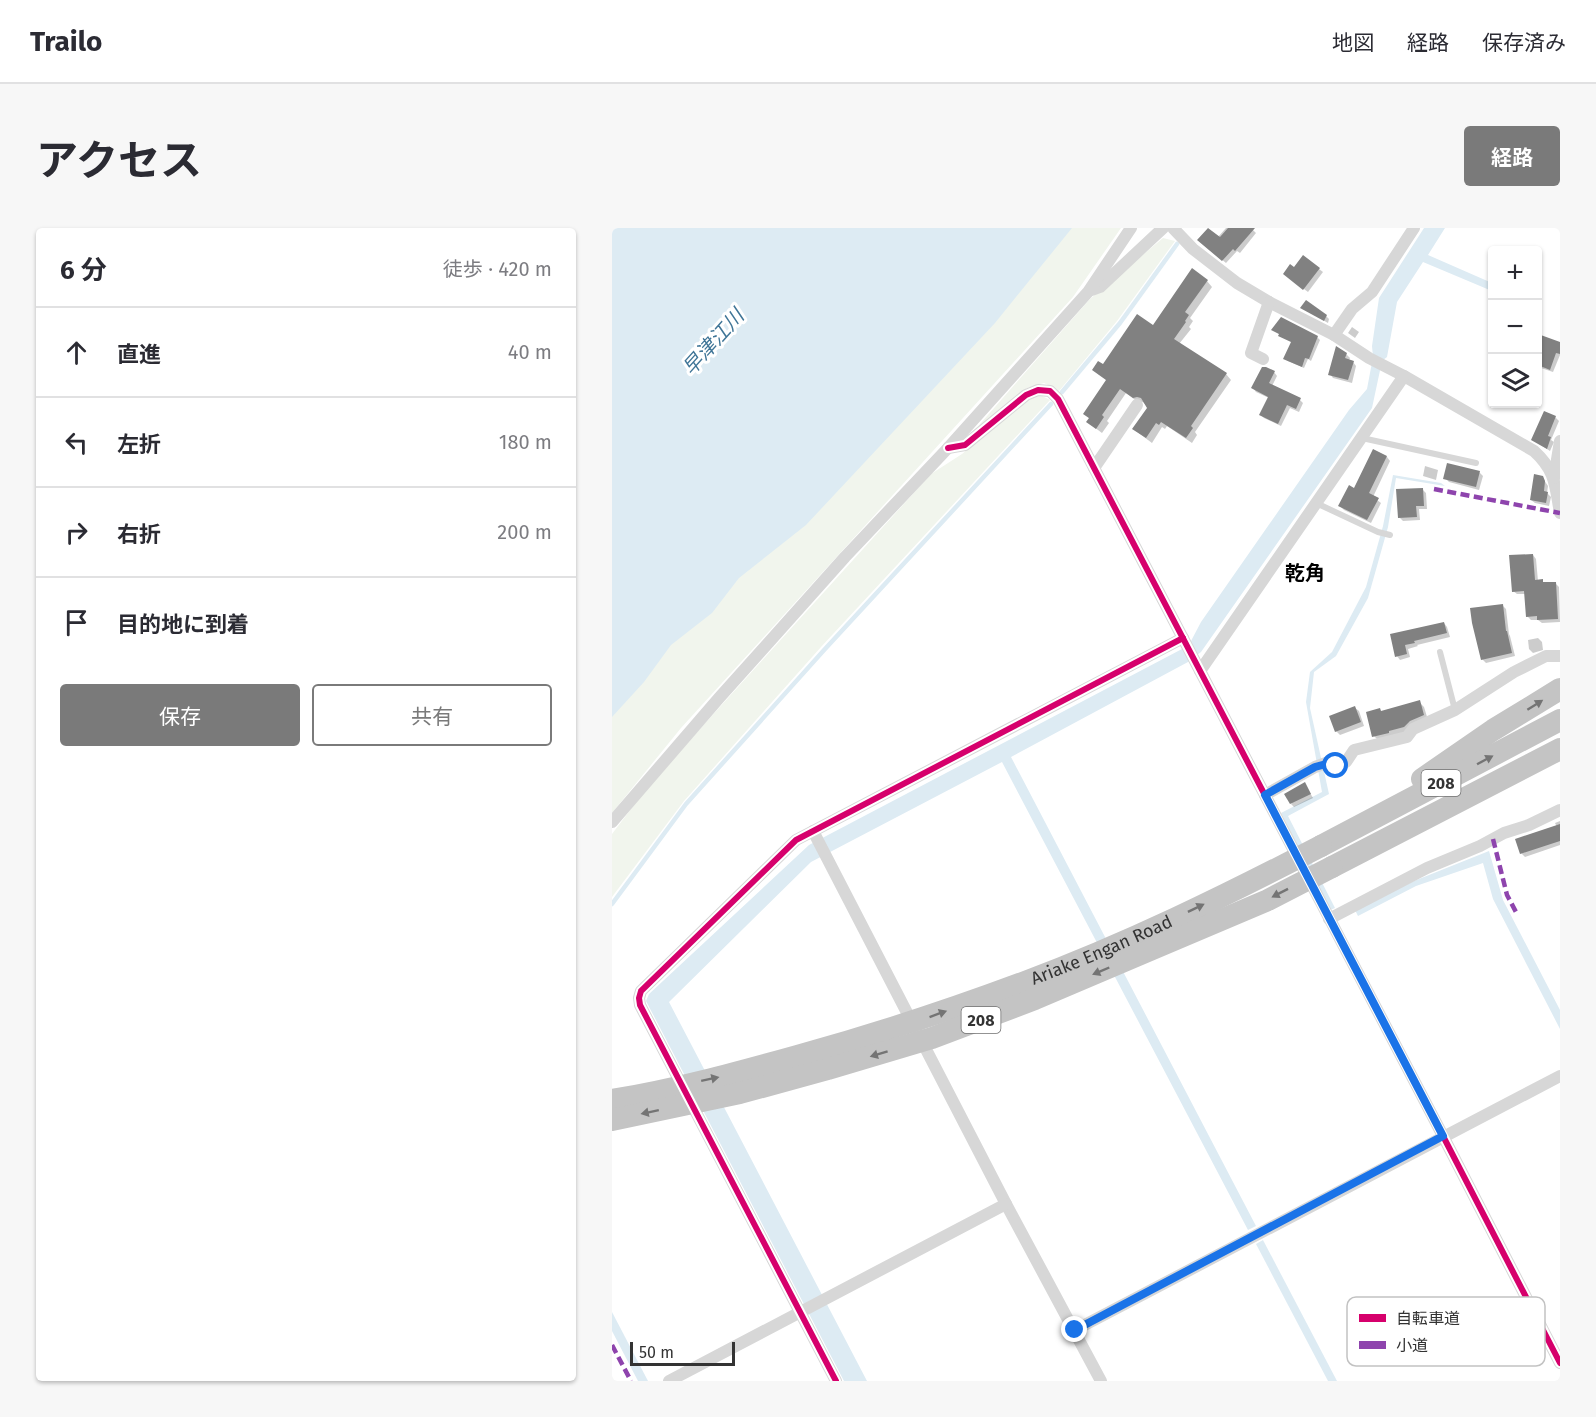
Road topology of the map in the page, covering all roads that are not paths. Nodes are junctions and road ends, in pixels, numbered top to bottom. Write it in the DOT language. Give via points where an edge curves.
graph roads {
  1 [pos="1131,228"];
  2 [pos="1163,228"];
  3 [pos="1173,228"];
  4 [pos="1413,228"];
  5 [pos="1088,292"];
  6 [pos="1269,302"];
  7 [pos="1334,335"];
  8 [pos="1263,358"];
  9 [pos="1404,376"];
  10 [pos="1137,405"];
  11 [pos="1361,438"];
  12 [pos="1560,441"];
  13 [pos="948,448"];
  14 [pos="1476,463"];
  15 [pos="1095,468"];
  16 [pos="1554,478"];
  17 [pos="1316,503"];
  18 [pos="1560,513"];
  19 [pos="1390,535"];
  20 [pos="1184,640"];
  21 [pos="1440,652"];
  22 [pos="1560,656"];
  23 [pos="1198,666"];
  24 [pos="1560,689"];
  25 [pos="1455,710"];
  26 [pos="1560,720"];
  27 [pos="1560,749"];
  28 [pos="1560,765"];
  29 [pos="1265,795"];
  30 [pos="1560,810"];
  31 [pos="612,822"];
  32 [pos="813,831"];
  33 [pos="1347,832"];
  34 [pos="1368,848"];
  35 [pos="1329,919"];
  36 [pos="1560,1076"];
  37 [pos="612,1100"];
  38 [pos="612,1120"];
  39 [pos="1443,1136"];
  40 [pos="1006,1204"];
  41 [pos="1526,1297"];
  42 [pos="799,1312"];
  43 [pos="1075,1330"];
  44 [pos="1545,1334"];
  45 [pos="1560,1363"];
  46 [pos="669,1381"];
  47 [pos="836,1381"];
  48 [pos="1101,1381"];
  1 -- 5 [label="street"];
  2 -- 5 [label="street" via="1100,287"];
  3 -- 6 [label="street" via="1237,283"];
  4 -- 7 [label="street" via="1372,292 1352,309"];
  5 -- 13 [label="street"];
  6 -- 7 [label="street"];
  6 -- 8 [label="street" via="1251,353"];
  7 -- 9 [label="street"];
  9 -- 11 [label="street"];
  9 -- 16 [label="street" via="1534,451"];
  10 -- 15 [label="street"];
  11 -- 14 [label="lane"];
  11 -- 17 [label="street"];
  12 -- 16 [label="street"];
  13 -- 15 [label="street" via="965,445 1026,395 1038,390 1050,392 1058,399"];
  13 -- 31 [label="street" via="845,557"];
  15 -- 20 [label="street"];
  16 -- 18 [label="street"];
  17 -- 19 [label="lane"];
  17 -- 23 [label="street"];
  20 -- 23 [label="street"];
  20 -- 32 [label="street"];
  21 -- 25 [label="lane"];
  22 -- 25 [label="street" via="1535,661"];
  23 -- 29 [label="street"];
  33 -- 24 [label="highway, one-way" via="1493,730"];
  25 -- 29 [label="street" via="1413,729 1407,737 1354,750 1346,762 1320,765"];
  33 -- 26 [label="highway, Ariake Engan Road / 208, one-way"];
  27 -- 34 [label="highway, Ariake Engan Road / 208"];
  28 -- 34 [label="highway" via="1506,785"];
  29 -- 35 [label="street"];
  30 -- 35 [label="street" via="1427,868"];
  32 -- 40 [label="street"];
  32 -- 42 [label="street" via="796,840 641,991 639,998"];
  37 -- 33 [label="highway, Ariake Engan Road / 208, one-way, bridge" via="728,1076 823,1049 926,1018 1028,981 1148,931"];
  34 -- 38 [label="highway, Ariake Engan Road / 208, one-way, bridge" via="1268,900 1035,999 932,1038 740,1093"];
  35 -- 39 [label="street"];
  36 -- 39 [label="street"];
  39 -- 41 [label="street"];
  39 -- 43 [label="street"];
  40 -- 42 [label="street"];
  40 -- 43 [label="street"];
  42 -- 46 [label="street"];
  42 -- 47 [label="street"];
  43 -- 48 [label="street"];
  44 -- 45 [label="street"];
}
